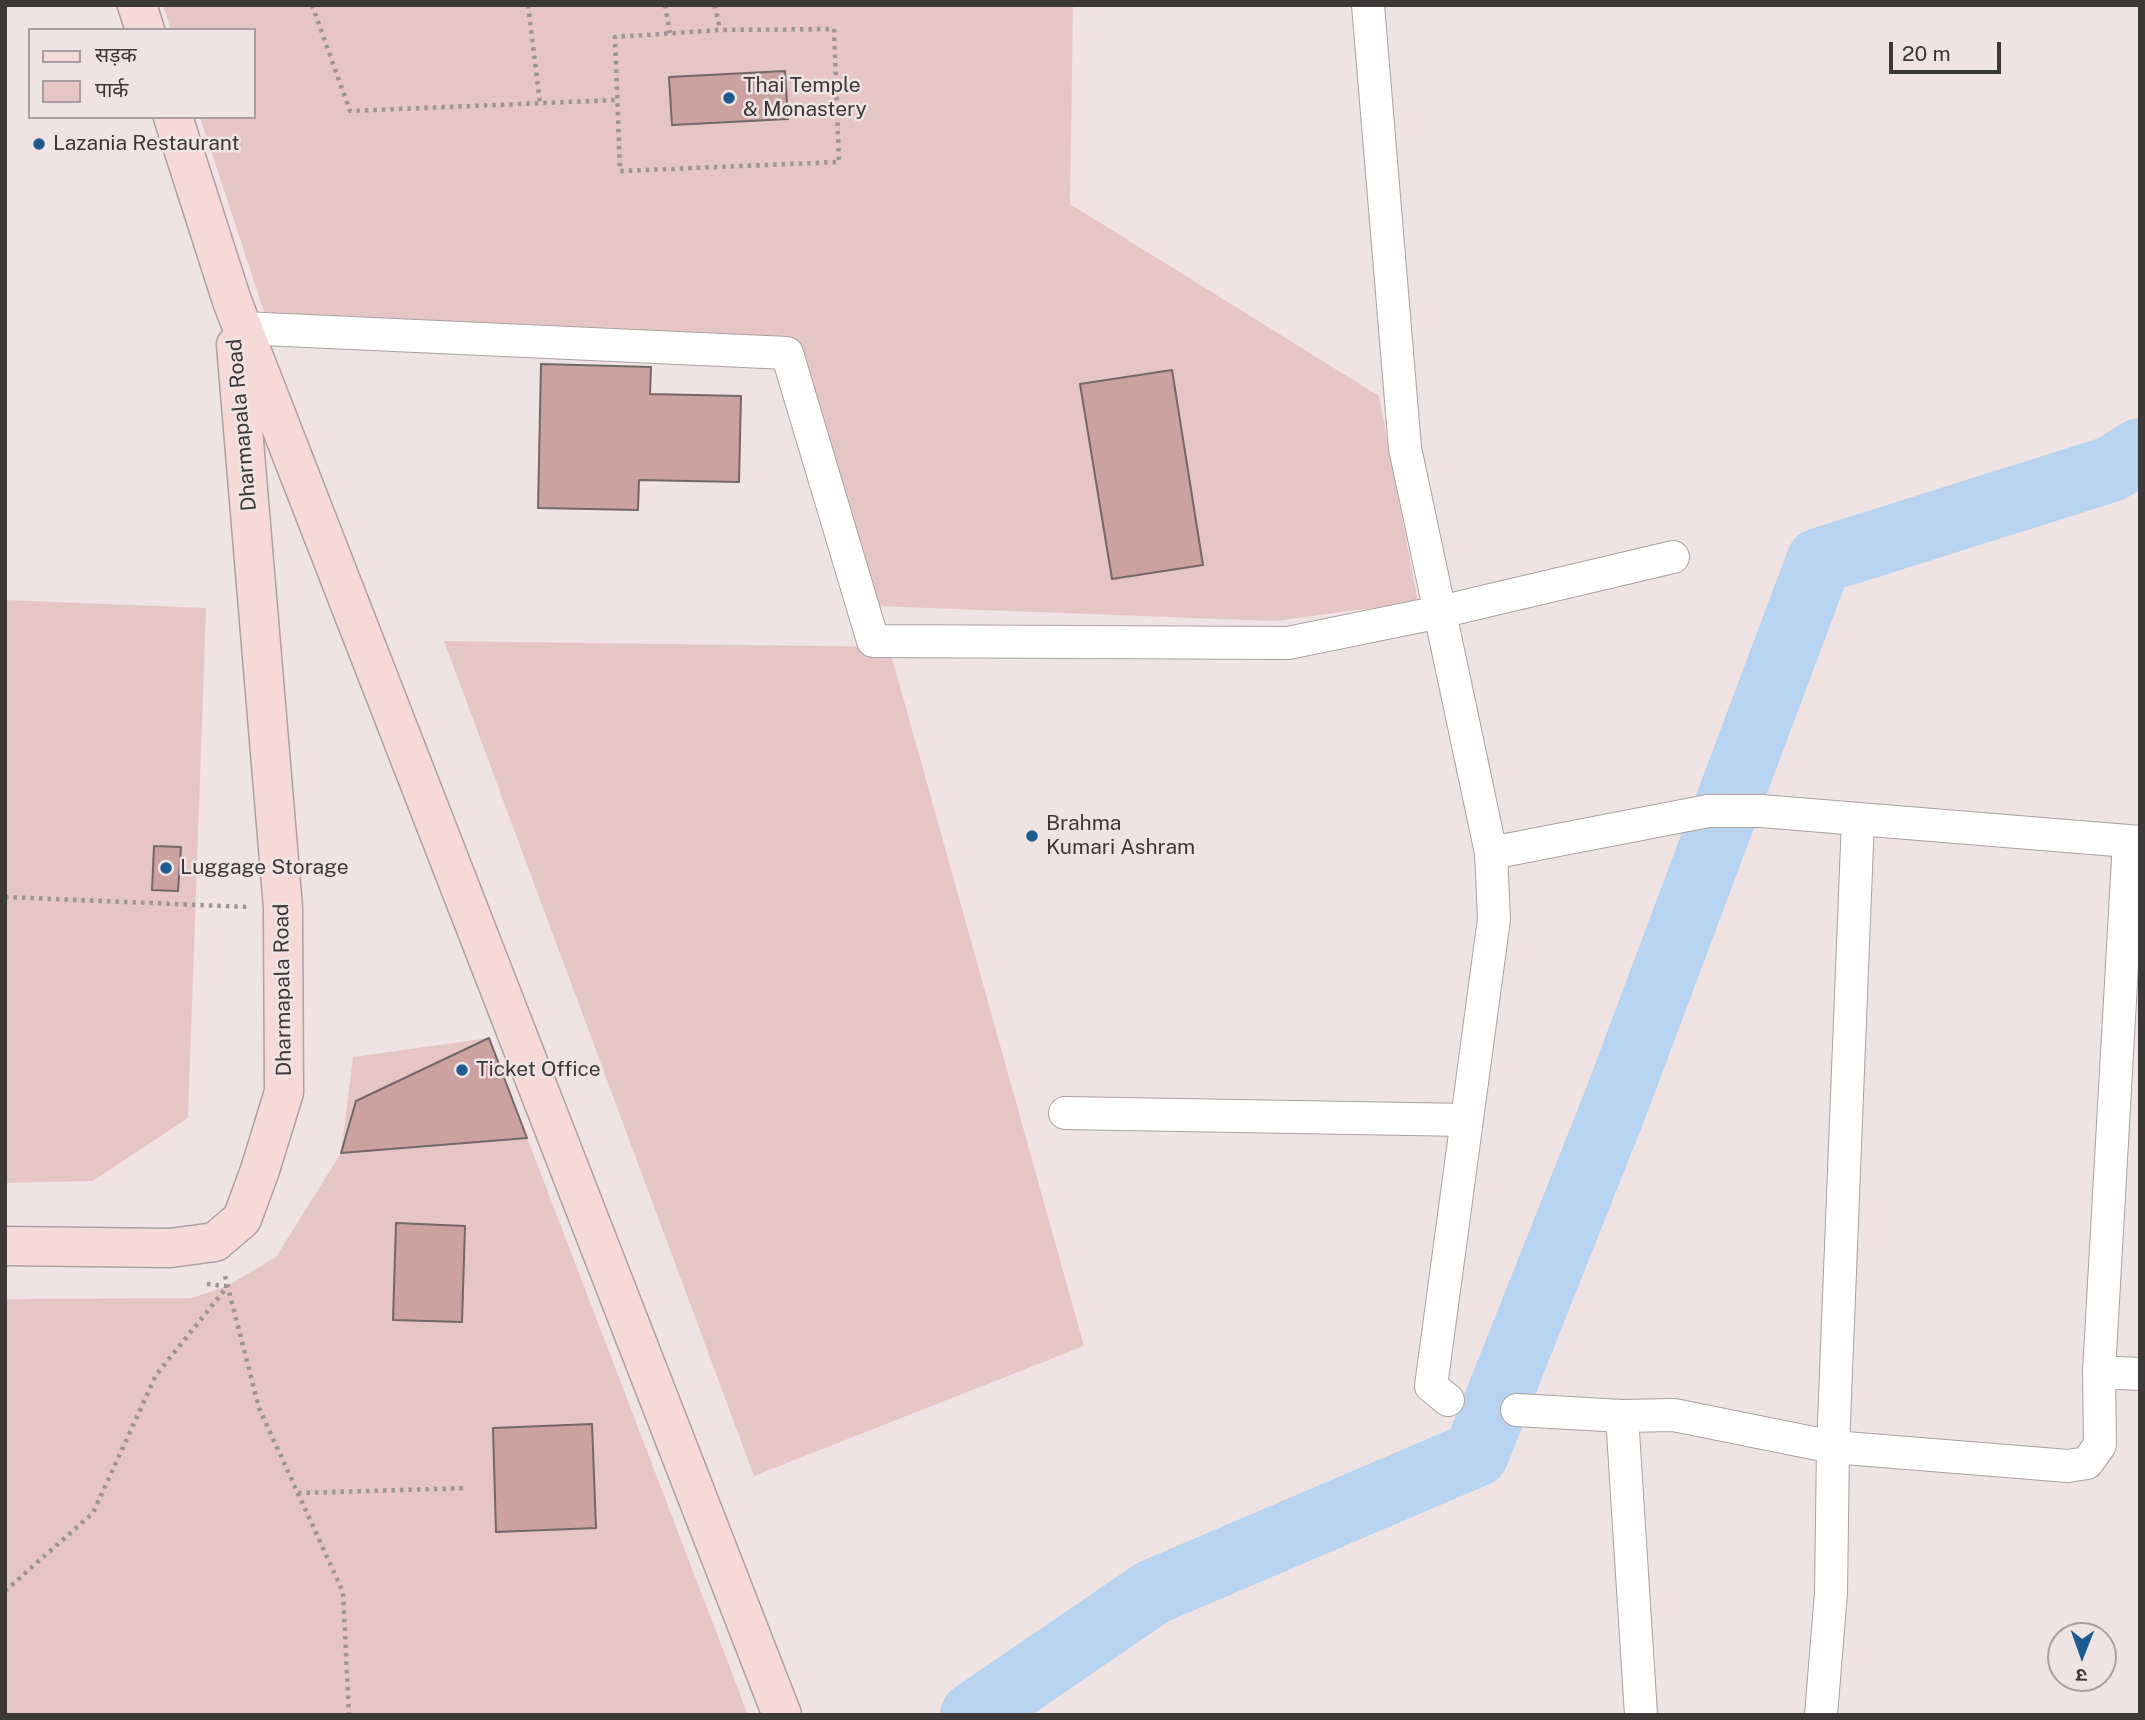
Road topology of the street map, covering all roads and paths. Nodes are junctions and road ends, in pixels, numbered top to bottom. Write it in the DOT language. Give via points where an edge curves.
graph roads {
  1 [pos="137,5"];
  2 [pos="312,5"];
  3 [pos="528,5"];
  4 [pos="665,5"];
  5 [pos="715,5"];
  6 [pos="1368,5"];
  7 [pos="144,28"];
  8 [pos="720,30"];
  9 [pos="670,33"];
  10 [pos="617,100"];
  11 [pos="540,103"];
  12 [pos="174,119"];
  13 [pos="237,314"];
  14 [pos="1673,557"];
  15 [pos="1440,612"];
  16 [pos="1858,819"];
  17 [pos="2134,841"];
  18 [pos="1491,853"];
  19 [pos="5,897"];
  20 [pos="283,908"];
  21 [pos="1065,1113"];
  22 [pos="1467,1120"];
  23 [pos="215,1242"];
  24 [pos="5,1246"];
  25 [pos="227,1286"];
  26 [pos="2099,1373"];
  27 [pos="2140,1374"];
  28 [pos="1448,1400"];
  29 [pos="1517,1410"];
  30 [pos="1622,1416"];
  31 [pos="1833,1447"];
  32 [pos="468,1488"];
  33 [pos="298,1493"];
  34 [pos="5,1591"];
  35 [pos="348,1715"];
  36 [pos="782,1715"];
  37 [pos="1641,1715"];
  38 [pos="1821,1715"];
  1 -- 7 [label="street"];
  2 -- 11 [label="path" via="351,111"];
  3 -- 11 [label="path"];
  4 -- 9 [label="path"];
  5 -- 8 [label="path"];
  6 -- 15 [label="street" via="1405,448"];
  8 -- 9 [label="path"];
  8 -- 10 [label="path" via="834,29 839,162 620,171"];
  9 -- 10 [label="path" via="615,37"];
  10 -- 11 [label="path"];
  12 -- 13 [label="street"];
  13 -- 15 [label="street" via="787,353 873,641 1288,643"];
  13 -- 20 [label="street, Dharmapala Road"];
  13 -- 36 [label="street"];
  14 -- 15 [label="street"];
  15 -- 18 [label="street"];
  16 -- 17 [label="street"];
  16 -- 18 [label="street" via="1708,811"];
  16 -- 31 [label="street"];
  17 -- 26 [label="street"];
  18 -- 22 [label="street" via="1494,919"];
  19 -- 20 [label="path"];
  20 -- 23 [label="street, Dharmapala Road" via="284,1091 242,1219"];
  21 -- 22 [label="street"];
  22 -- 28 [label="street" via="1431,1386"];
  23 -- 24 [label="street" via="170,1248"];
  23 -- 25 [label="path"];
  25 -- 33 [label="path" via="259,1408"];
  25 -- 34 [label="path" via="156,1375 93,1513"];
  26 -- 27 [label="street"];
  26 -- 31 [label="street" via="2100,1445 2087,1463 2068,1466"];
  29 -- 30 [label="street"];
  30 -- 31 [label="street" via="1674,1415"];
  30 -- 37 [label="street"];
  31 -- 38 [label="street" via="1831,1594"];
  32 -- 33 [label="path"];
  33 -- 35 [label="path" via="343,1592"];
}
